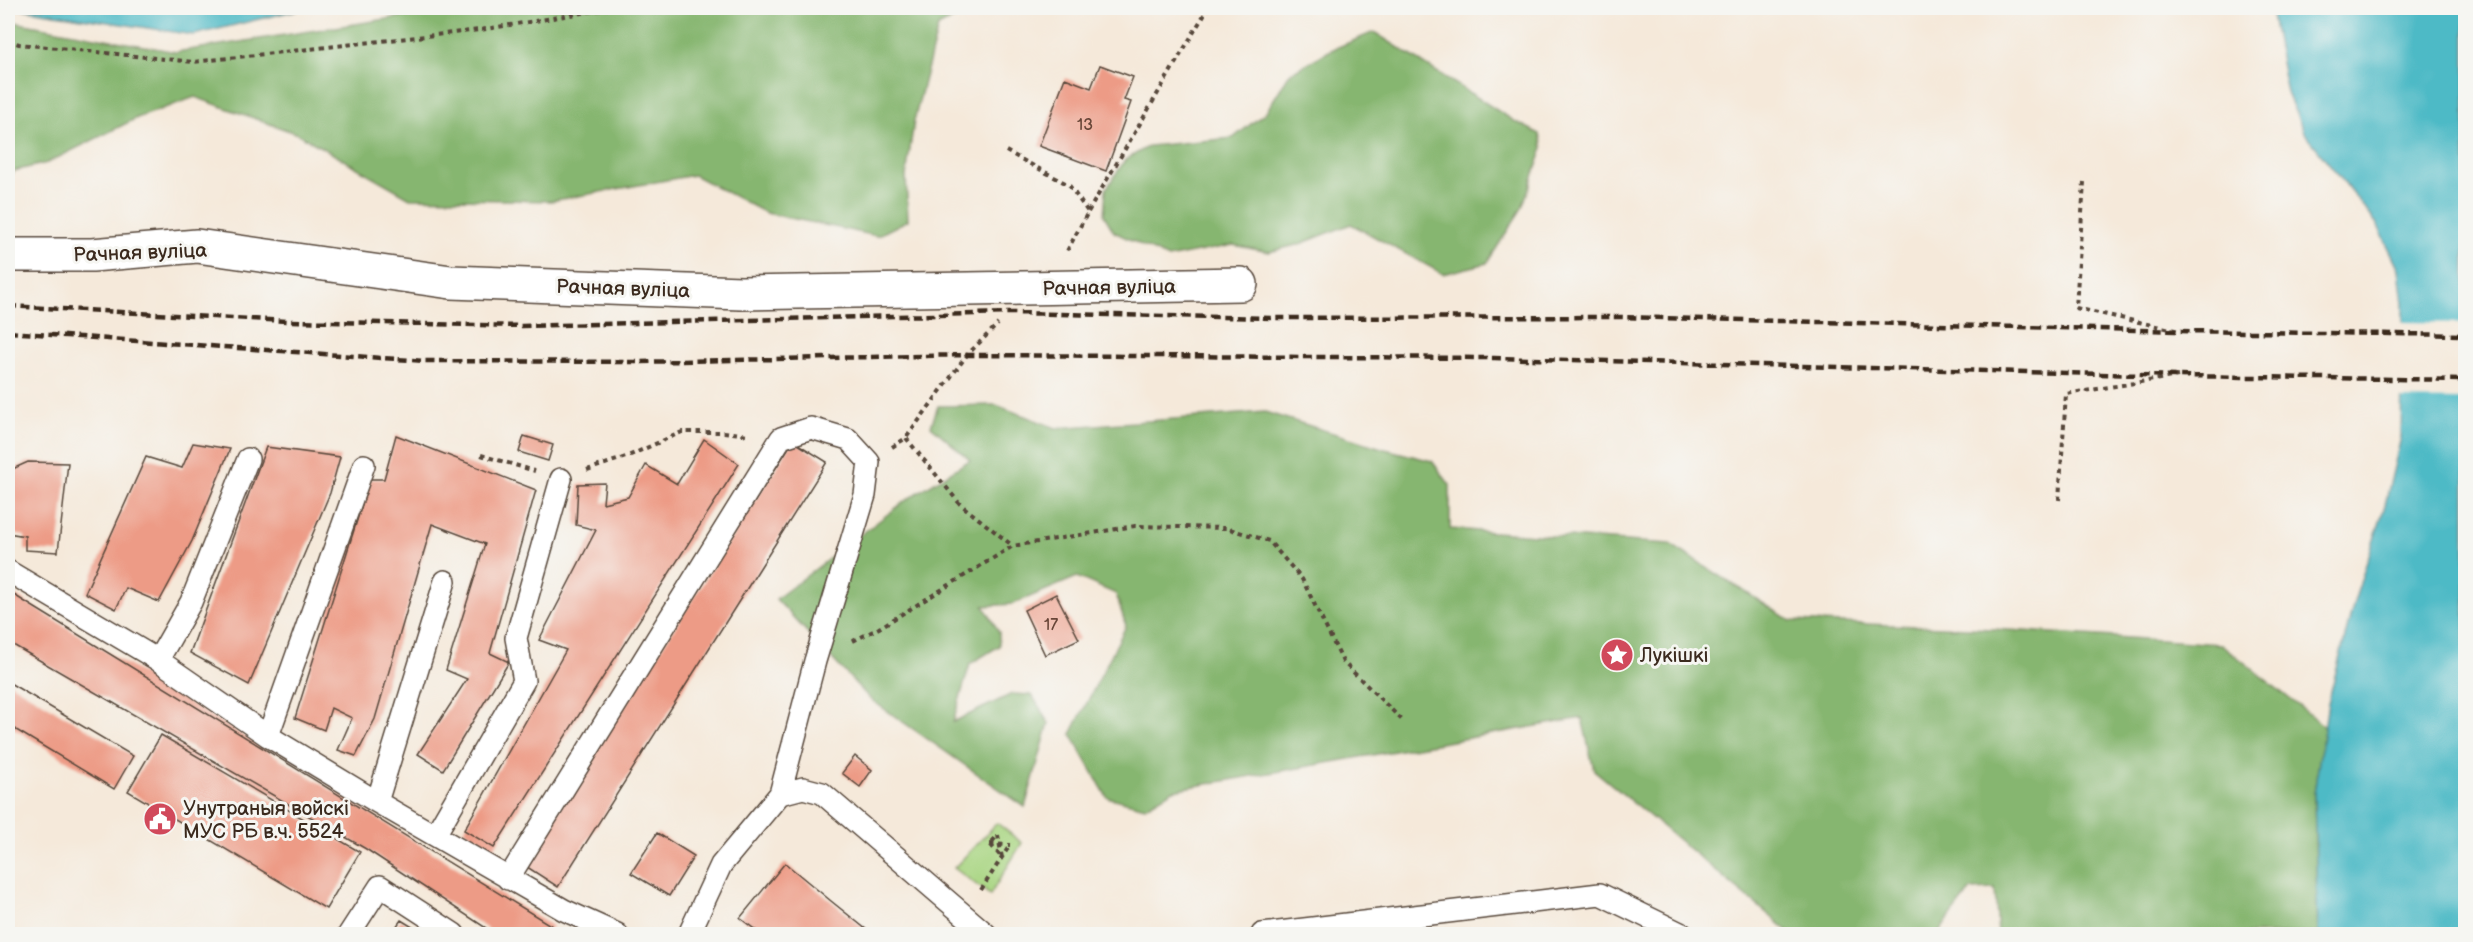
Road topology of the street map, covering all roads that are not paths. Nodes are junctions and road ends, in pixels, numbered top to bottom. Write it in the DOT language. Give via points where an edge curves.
graph roads {
  1 [pos="8,255"];
  2 [pos="1241,284"];
  3 [pos="248,459"];
  4 [pos="364,465"];
  5 [pos="561,479"];
  6 [pos="8,571"];
  7 [pos="445,581"];
  8 [pos="158,660"];
  9 [pos="268,736"];
  10 [pos="780,794"];
  11 [pos="377,802"];
  12 [pos="435,835"];
  13 [pos="508,879"];
  14 [pos="349,934"];
  15 [pos="454,934"];
  16 [pos="617,934"];
  17 [pos="689,934"];
  18 [pos="986,934"];
  19 [pos="1262,934"];
  20 [pos="1682,934"];
  1 -- 2 [label="street, Рачная вуліца" via="92,255 197,246 451,282 741,293"];
  3 -- 8 [label="lane" via="191,602"];
  4 -- 9 [label="lane"];
  5 -- 12 [label="lane" via="516,638 524,681"];
  6 -- 8 [label="lane"];
  7 -- 11 [label="lane"];
  8 -- 9 [label="lane"];
  9 -- 11 [label="lane"];
  10 -- 13 [label="lane" via="865,495 869,462 848,439 811,428 781,438"];
  10 -- 17 [label="lane" via="721,865"];
  10 -- 18 [label="lane" via="796,788 822,793"];
  11 -- 12 [label="lane"];
  12 -- 13 [label="lane"];
  13 -- 16 [label="lane"];
  14 -- 15 [label="lane" via="380,886"];
  19 -- 20 [label="lane" via="1600,894"];
}
